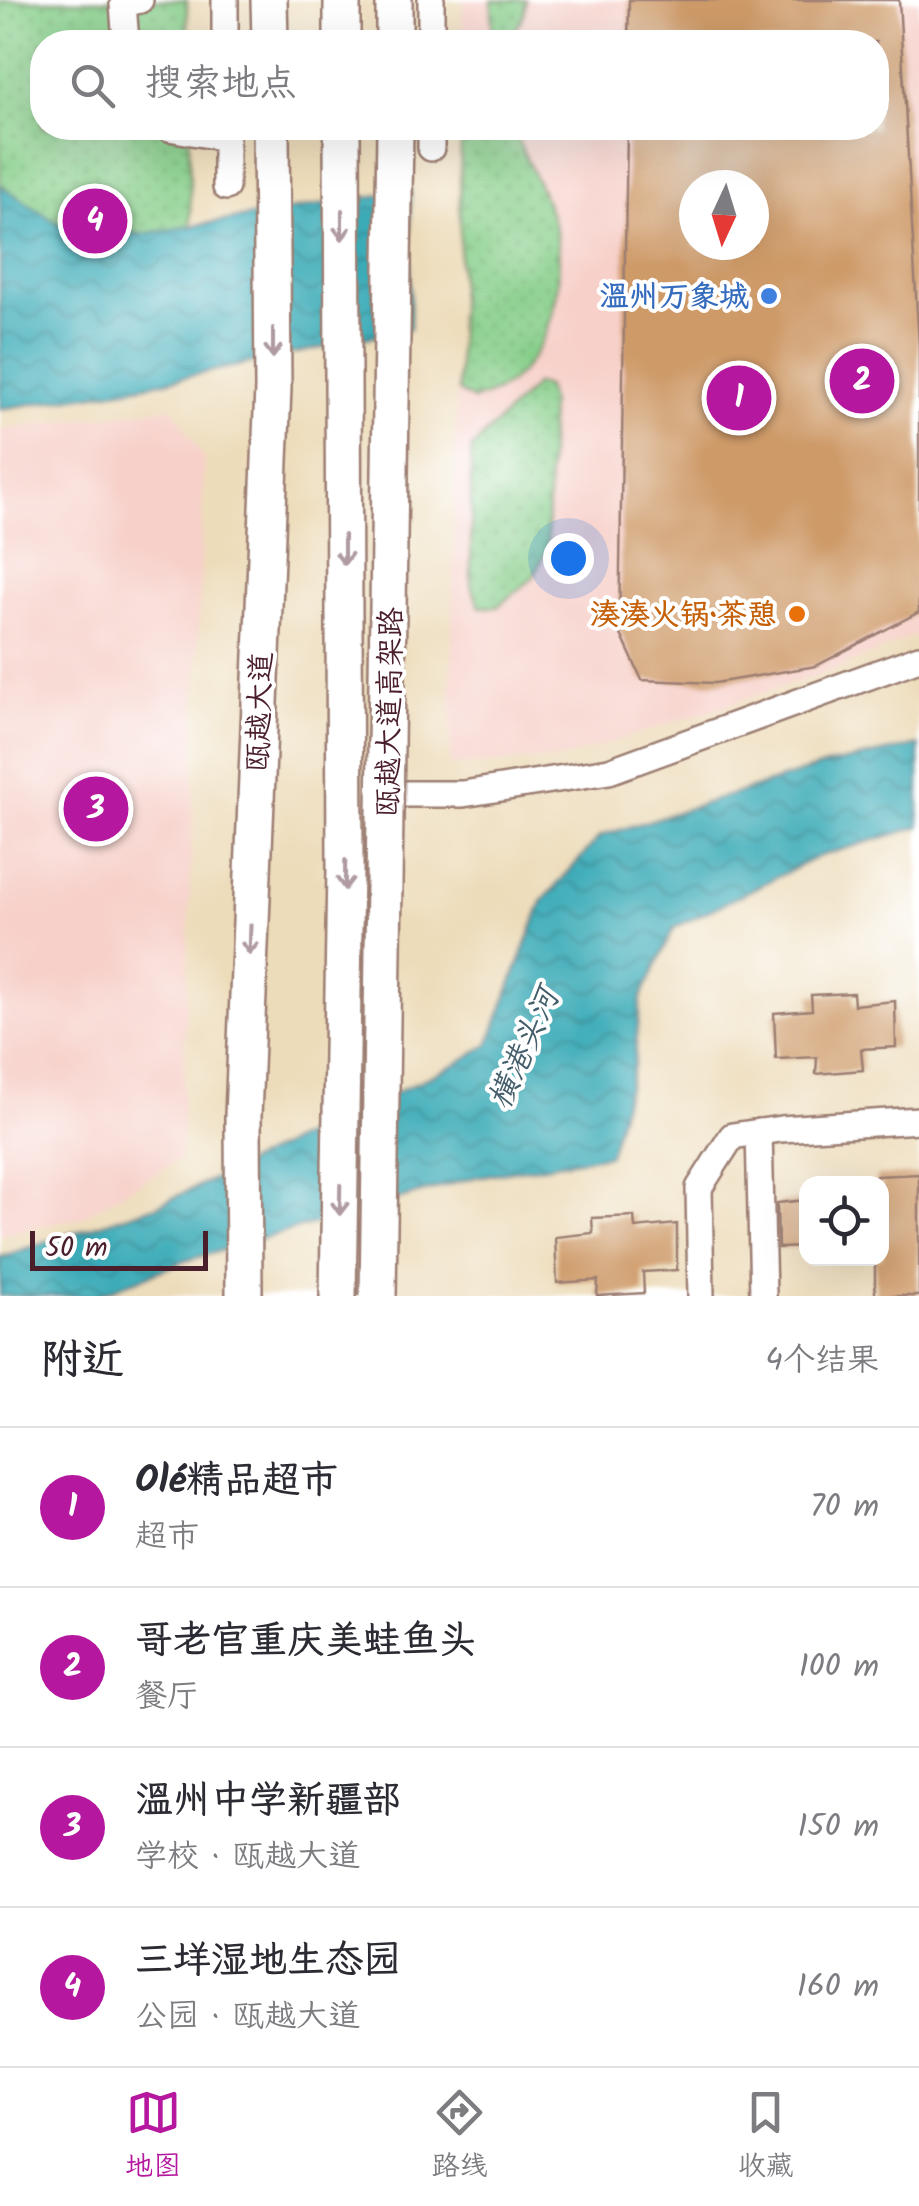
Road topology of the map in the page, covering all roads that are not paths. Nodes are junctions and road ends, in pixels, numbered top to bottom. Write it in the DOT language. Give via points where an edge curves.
graph roads {
  1 [pos="140,0"];
  2 [pos="225,0"];
  3 [pos="269,0"];
  4 [pos="342,0"];
  5 [pos="381,0"];
  6 [pos="394,0"];
  7 [pos="431,0"];
  8 [pos="125,30"];
  9 [pos="225,30"];
  10 [pos="270,30"];
  11 [pos="342,30"];
  12 [pos="381,30"];
  13 [pos="394,30"];
  14 [pos="431,30"];
  15 [pos="226,140"];
  16 [pos="271,140"];
  17 [pos="342,140"];
  18 [pos="395,140"];
  19 [pos="382,145"];
  20 [pos="226,186"];
  21 [pos="919,658"];
  22 [pos="394,794"];
  23 [pos="919,1120"];
  24 [pos="759,1132"];
  25 [pos="244,1296"];
  26 [pos="338,1296"];
  27 [pos="378,1296"];
  28 [pos="390,1296"];
  29 [pos="701,1296"];
  30 [pos="763,1296"];
  1 -- 8 [label="street" via="124,4"];
  2 -- 9 [label="street"];
  3 -- 10 [label="highway"];
  4 -- 11 [label="highway"];
  5 -- 12 [label="highway"];
  6 -- 13 [label="highway"];
  7 -- 14 [label="street"];
  15 -- 20 [label="street"];
  16 -- 25 [label="highway, 瓯越大道, one-way" via="273,388 243,1116"];
  17 -- 26 [label="highway, 瓯越大道高架路, one-way" via="345,868"];
  18 -- 27 [label="highway, 瓯越大道高架路, bridge"];
  19 -- 22 [label="highway"];
  21 -- 22 [label="street" via="610,770 463,794"];
  22 -- 28 [label="highway"];
  23 -- 24 [label="street"];
  24 -- 29 [label="street" via="732,1136 700,1188"];
  24 -- 30 [label="street"];
}
